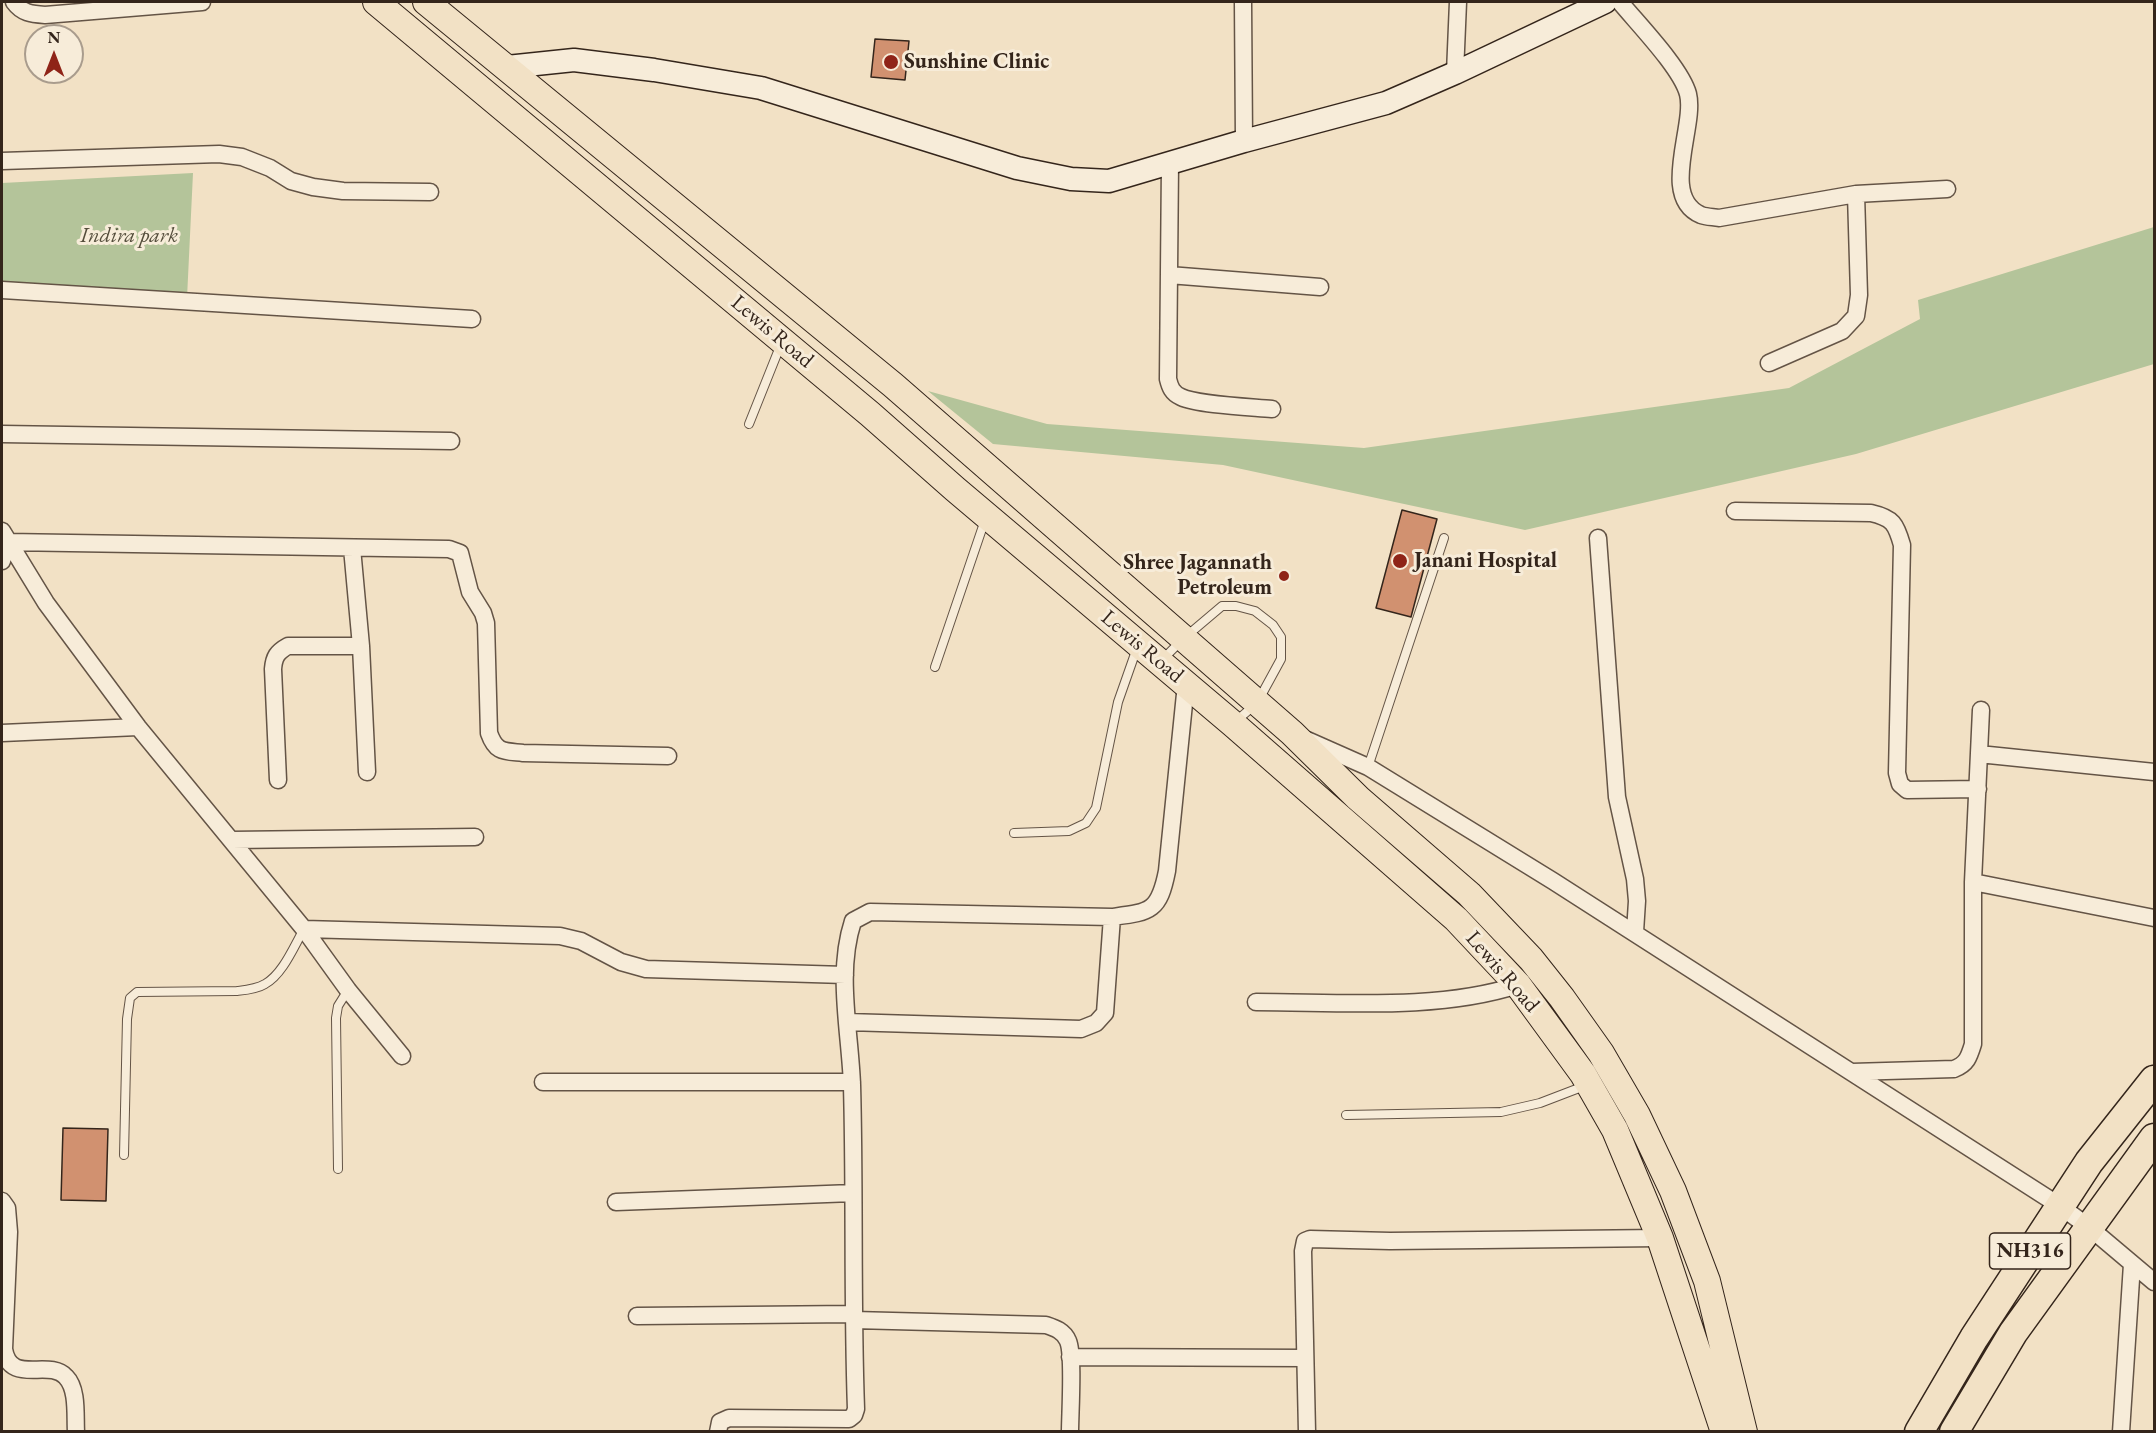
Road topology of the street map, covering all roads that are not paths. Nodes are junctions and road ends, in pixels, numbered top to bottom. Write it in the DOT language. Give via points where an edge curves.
graph roads {
  1 [pos="14,2"];
  2 [pos="202,2"];
  3 [pos="376,2"];
  4 [pos="426,2"];
  5 [pos="1244,2"];
  6 [pos="1458,2"];
  7 [pos="1605,2"];
  8 [pos="1620,2"];
  9 [pos="507,67"];
  10 [pos="1455,73"];
  11 [pos="1244,141"];
  12 [pos="615,156"];
  13 [pos="2,162"];
  14 [pos="1170,163"];
  15 [pos="595,184"];
  16 [pos="1947,189"];
  17 [pos="430,192"];
  18 [pos="1856,194"];
  19 [pos="1169,275"];
  20 [pos="1320,287"];
  21 [pos="2,291"];
  22 [pos="472,319"];
  23 [pos="783,341"];
  24 [pos="1769,363"];
  25 [pos="1272,409"];
  26 [pos="749,424"];
  27 [pos="2,434"];
  28 [pos="451,441"];
  29 [pos="1735,511"];
  30 [pos="987,516"];
  31 [pos="4,536"];
  32 [pos="1444,538"];
  33 [pos="1598,538"];
  34 [pos="352,548"];
  35 [pos="2,561"];
  36 [pos="1183,639"];
  37 [pos="1138,644"];
  38 [pos="361,646"];
  39 [pos="1161,662"];
  40 [pos="934,667"];
  41 [pos="1186,684"];
  42 [pos="1257,704"];
  43 [pos="1981,710"];
  44 [pos="1233,724"];
  45 [pos="138,727"];
  46 [pos="2,733"];
  47 [pos="1292,734"];
  48 [pos="1979,754"];
  49 [pos="668,756"];
  50 [pos="1368,767"];
  51 [pos="368,772"];
  52 [pos="2154,772"];
  53 [pos="278,780"];
  54 [pos="1978,789"];
  55 [pos="1014,833"];
  56 [pos="475,837"];
  57 [pos="232,840"];
  58 [pos="1973,882"];
  59 [pos="1112,917"];
  60 [pos="2154,918"];
  61 [pos="304,929"];
  62 [pos="1635,932"];
  63 [pos="845,975"];
  64 [pos="1518,985"];
  65 [pos="348,990"];
  66 [pos="1256,1002"];
  67 [pos="847,1022"];
  68 [pos="402,1056"];
  69 [pos="1852,1072"];
  70 [pos="2154,1080"];
  71 [pos="543,1082"];
  72 [pos="852,1082"];
  73 [pos="1589,1083"];
  74 [pos="1346,1115"];
  75 [pos="2154,1138"];
  76 [pos="124,1155"];
  77 [pos="338,1169"];
  78 [pos="854,1194"];
  79 [pos="2,1202"];
  80 [pos="616,1202"];
  81 [pos="2060,1206"];
  82 [pos="2090,1228"];
  83 [pos="1660,1238"];
  84 [pos="2132,1264"];
  85 [pos="2154,1282"];
  86 [pos="637,1316"];
  87 [pos="854,1317"];
  88 [pos="1070,1357"];
  89 [pos="1305,1358"];
  90 [pos="76,1431"];
  91 [pos="718,1431"];
  92 [pos="1070,1431"];
  93 [pos="1307,1431"];
  94 [pos="1724,1431"];
  95 [pos="1744,1431"];
  96 [pos="1919,1431"];
  97 [pos="1954,1431"];
  98 [pos="2121,1431"];
  1 -- 2 [label="street" via="28,14 45,15"];
  3 -- 15 [label="main road, Lewis Road"];
  4 -- 9 [label="main road, Lewis Road"];
  5 -- 11 [label="street"];
  6 -- 10 [label="street"];
  7 -- 10 [label="street"];
  8 -- 18 [label="street" via="1680,75 1689,95 1680,178 1686,202 1700,214 1719,218"];
  9 -- 12 [label="main road, Lewis Road"];
  9 -- 14 [label="street" via="574,60 762,88 1017,168 1071,179 1109,181"];
  10 -- 11 [label="street" via="1386,103"];
  11 -- 14 [label="street"];
  12 -- 15 [label="main road"];
  12 -- 36 [label="main road, Lewis Road" via="893,385"];
  13 -- 17 [label="street" via="219,154 242,157 291,181 313,187"];
  14 -- 19 [label="street"];
  15 -- 23 [label="main road, Lewis Road"];
  16 -- 18 [label="street"];
  18 -- 24 [label="street" via="1856,316 1842,331"];
  19 -- 20 [label="street"];
  19 -- 25 [label="street" via="1171,390 1182,398"];
  21 -- 22 [label="street"];
  23 -- 26 [label="lane"];
  23 -- 30 [label="main road, Lewis Road"];
  27 -- 28 [label="street"];
  29 -- 54 [label="street" via="1871,513 1896,525 1902,545 1897,773 1900,784 1907,790"];
  30 -- 37 [label="main road, Lewis Road"];
  30 -- 40 [label="lane"];
  31 -- 34 [label="street"];
  31 -- 35 [label="street"];
  31 -- 45 [label="street" via="46,603"];
  32 -- 50 [label="lane"];
  33 -- 62 [label="street" via="1617,797 1635,879"];
  34 -- 38 [label="street"];
  34 -- 49 [label="street" via="436,548 460,553 470,592 486,623 489,733 493,744 502,751"];
  36 -- 39 [label="lane"];
  36 -- 42 [label="main road, Lewis Road"];
  36 -- 42 [label="lane" via="1222,606 1255,612 1273,626 1281,637 1281,659"];
  37 -- 39 [label="main road, Lewis Road"];
  37 -- 55 [label="lane" via="1118,702 1096,808 1086,823 1069,831"];
  38 -- 51 [label="street"];
  38 -- 53 [label="street" via="288,646 278,651 273,669"];
  39 -- 41 [label="main road, Lewis Road"];
  41 -- 44 [label="main road, Lewis Road"];
  41 -- 59 [label="street" via="1163,890 1155,905 1143,913"];
  42 -- 44 [label="lane"];
  42 -- 47 [label="main road, Lewis Road"];
  43 -- 48 [label="street"];
  44 -- 64 [label="main road, Lewis Road" via="1448,912"];
  45 -- 46 [label="street"];
  45 -- 57 [label="street"];
  47 -- 50 [label="street"];
  47 -- 95 [label="main road, Lewis Road" via="1469,894 1531,959 1601,1053 1637,1115 1673,1191 1707,1281"];
  48 -- 52 [label="street"];
  48 -- 54 [label="street"];
  50 -- 62 [label="street"];
  54 -- 58 [label="street"];
  56 -- 57 [label="street"];
  57 -- 61 [label="street"];
  58 -- 60 [label="street"];
  58 -- 69 [label="street" via="1973,1044 1969,1059 1954,1069"];
  59 -- 63 [label="street" via="870,912 854,921 848,937"];
  59 -- 67 [label="street" via="1105,1013 1096,1023 1081,1029"];
  61 -- 63 [label="street" via="560,936 646,969"];
  61 -- 65 [label="street"];
  61 -- 76 [label="lane" via="279,971 266,984 237,991 137,992 130,998"];
  62 -- 69 [label="street"];
  63 -- 67 [label="street"];
  64 -- 66 [label="street" via="1496,992 1423,1002"];
  64 -- 73 [label="main road, Lewis Road"];
  65 -- 68 [label="street"];
  65 -- 77 [label="lane" via="336,1018"];
  67 -- 72 [label="street"];
  69 -- 81 [label="street"];
  70 -- 81 [label="highway, NH316" via="2089,1162"];
  71 -- 72 [label="street"];
  72 -- 78 [label="street"];
  73 -- 74 [label="lane" via="1540,1103 1501,1112"];
  73 -- 83 [label="main road, Lewis Road" via="1615,1130"];
  75 -- 82 [label="highway, NH316"];
  78 -- 80 [label="street"];
  78 -- 87 [label="street"];
  79 -- 90 [label="street" via="7,1209 9,1232 6,1358 23,1369 57,1371 66,1376 72,1387"];
  81 -- 82 [label="street"];
  81 -- 96 [label="highway, NH316"];
  82 -- 84 [label="street"];
  82 -- 97 [label="highway, NH316" via="2013,1332"];
  83 -- 89 [label="street" via="1310,1239 1305,1241 1303,1251"];
  83 -- 94 [label="main road, Lewis Road"];
  84 -- 85 [label="street"];
  84 -- 98 [label="street"];
  86 -- 87 [label="street"];
  87 -- 88 [label="street" via="1046,1325 1059,1329 1068,1341"];
  87 -- 91 [label="street" via="854,1415 849,1419 729,1418 720,1422"];
  88 -- 89 [label="street"];
  88 -- 92 [label="street"];
  89 -- 93 [label="street"];
}
